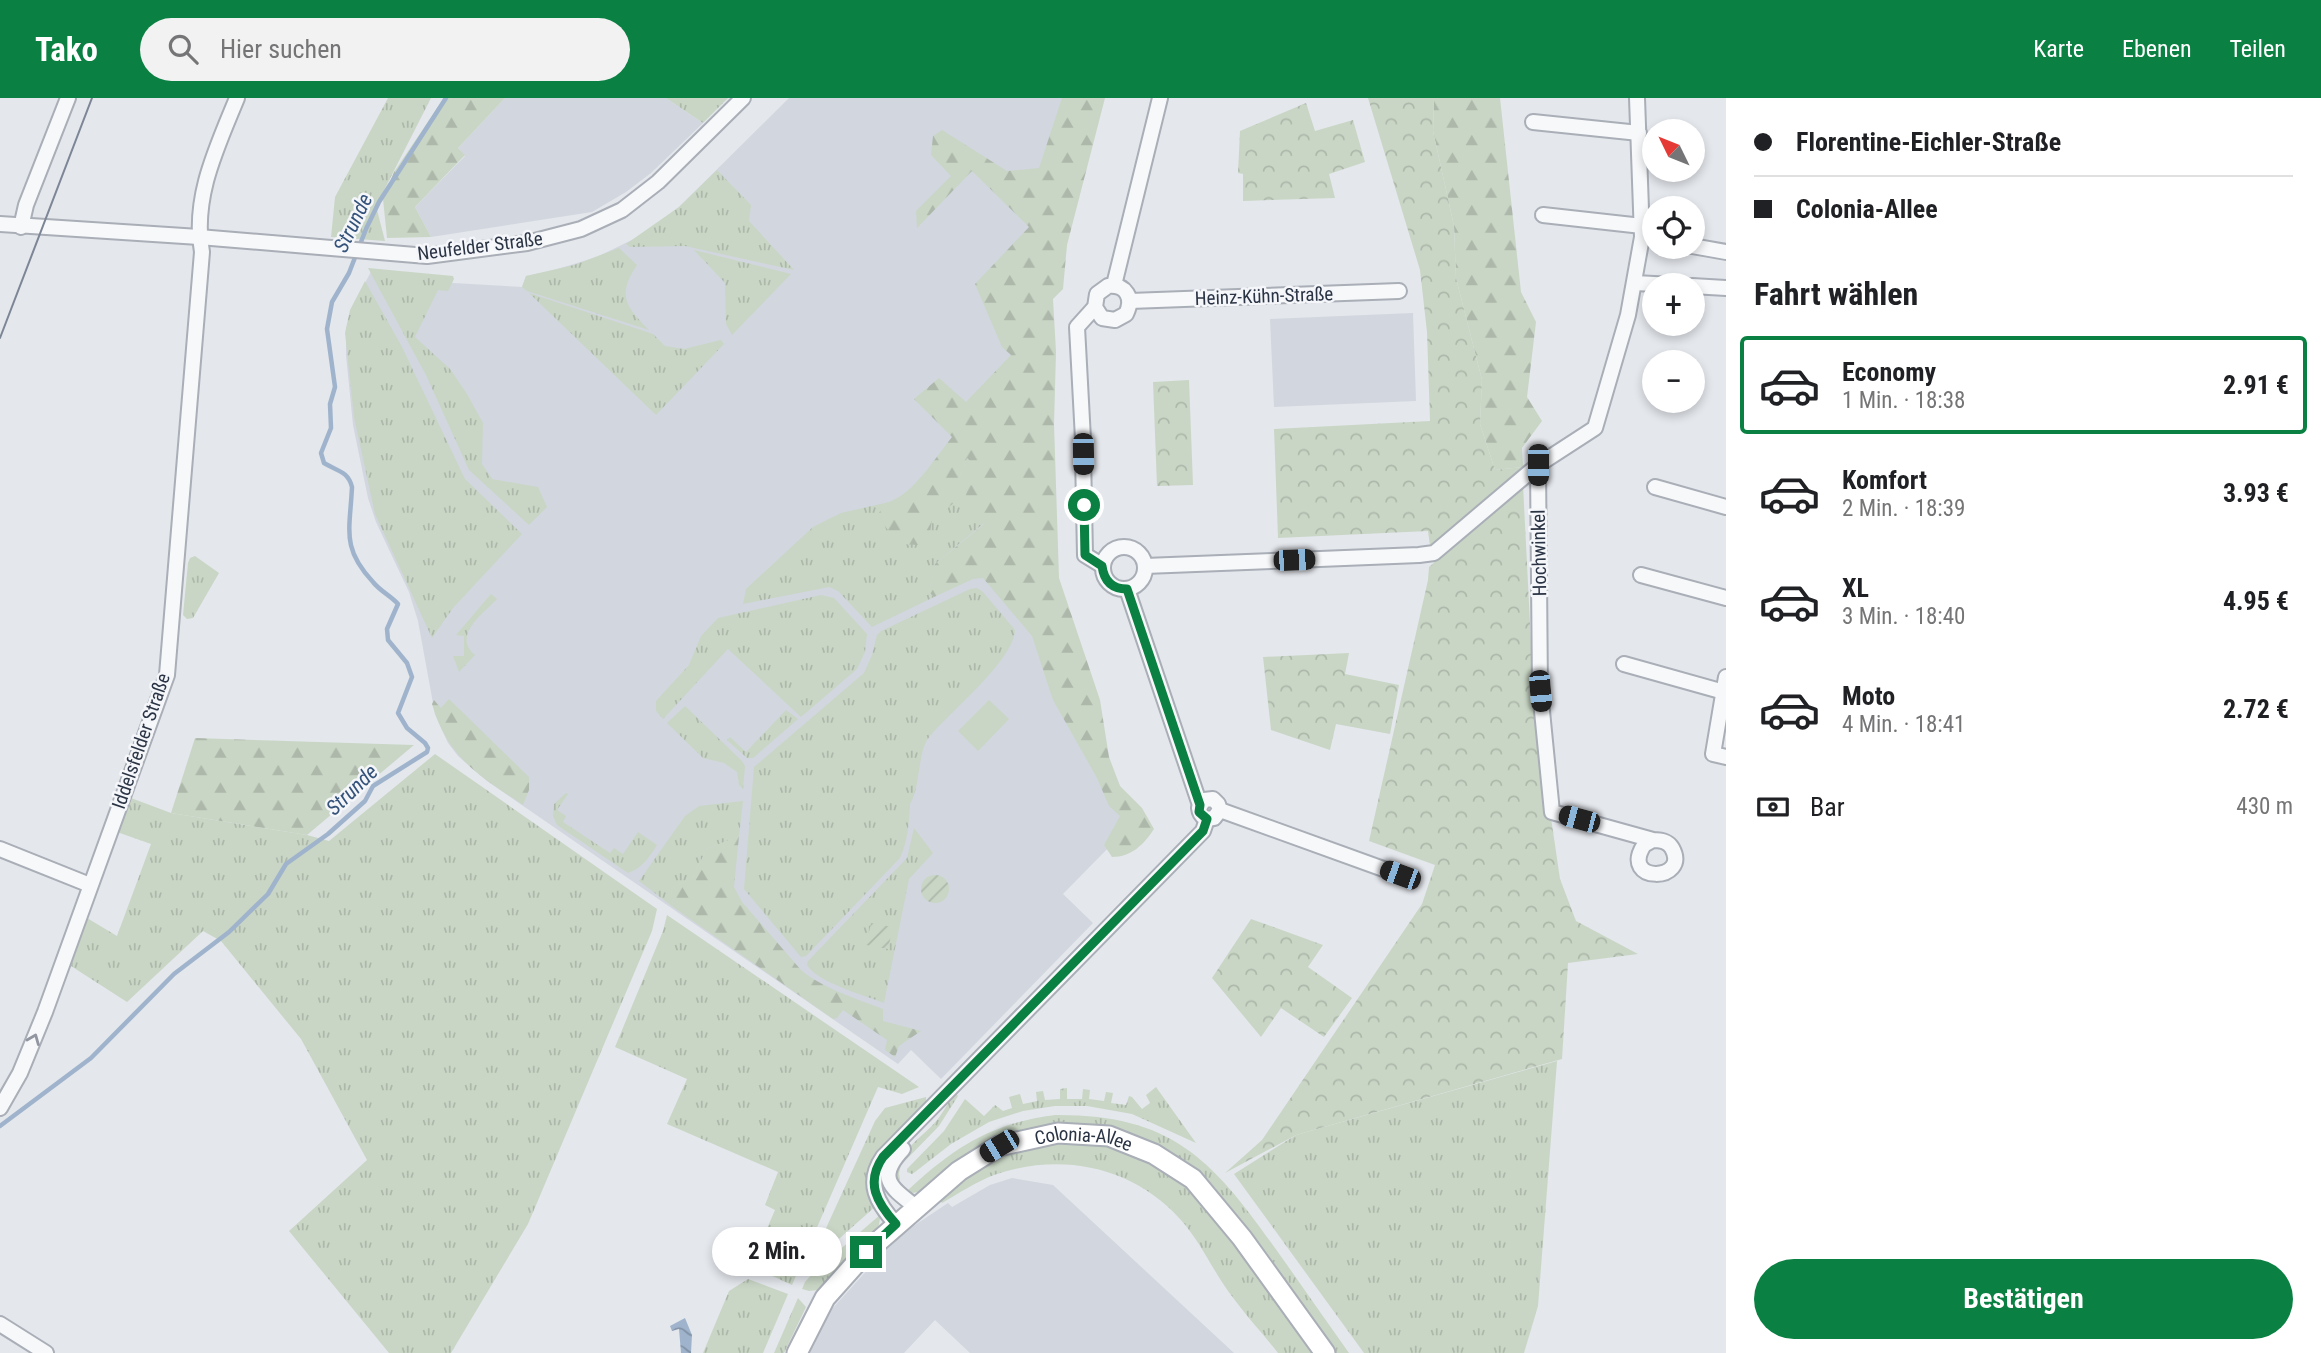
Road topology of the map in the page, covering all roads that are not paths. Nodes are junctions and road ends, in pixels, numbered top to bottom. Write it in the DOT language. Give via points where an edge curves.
graph roads {
  1 [pos="68,98"];
  2 [pos="237,98"];
  3 [pos="743,98"];
  4 [pos="1160,98"];
  5 [pos="1637,98"];
  6 [pos="1533,122"];
  7 [pos="1639,133"];
  8 [pos="1643,196"];
  9 [pos="1543,215"];
  10 [pos="0,224"];
  11 [pos="22,226"];
  12 [pos="1642,233"];
  13 [pos="199,237"];
  14 [pos="1705,248"];
  15 [pos="1642,252"];
  16 [pos="1726,252"];
  17 [pos="1635,283"];
  18 [pos="1642,283"];
  19 [pos="1114,285"];
  20 [pos="1705,287"];
  21 [pos="1726,288"];
  22 [pos="1399,291"];
  23 [pos="1130,301"];
  24 [pos="1095,307"];
  25 [pos="1538,465"];
  26 [pos="1655,488"];
  27 [pos="1726,507"];
  28 [pos="1102,566"];
  29 [pos="1145,566"];
  30 [pos="1641,575"];
  31 [pos="1127,589"];
  32 [pos="1726,598"];
  33 [pos="1624,664"];
  34 [pos="1726,677"];
  35 [pos="1724,692"];
  36 [pos="1726,757"];
  37 [pos="1200,805"];
  38 [pos="1220,810"];
  39 [pos="1207,819"];
  40 [pos="1653,840"];
  41 [pos="0,849"];
  42 [pos="1400,875"];
  43 [pos="90,885"];
  44 [pos="3,1105"];
  45 [pos="918,1122"];
  46 [pos="916,1207"];
  47 [pos="896,1224"];
  48 [pos="0,1324"];
  49 [pos="46,1353"];
  50 [pos="797,1353"];
  51 [pos="1325,1353"];
  1 -- 11 [label="street"];
  2 -- 13 [label="street, Iddelsfelder Straße" via="210,164"];
  3 -- 13 [label="street, Neufelder Straße" via="622,210 581,229 527,243 427,256"];
  4 -- 19 [label="street"];
  5 -- 7 [label="street"];
  6 -- 7 [label="street"];
  7 -- 8 [label="street"];
  9 -- 12 [label="street"];
  10 -- 11 [label="street, Neufelder Straße"];
  11 -- 13 [label="street, Neufelder Straße"];
  13 -- 43 [label="street, Iddelsfelder Straße" via="202,252 167,676"];
  14 -- 16 [label="street"];
  15 -- 17 [label="street"];
  17 -- 18 [label="street"];
  17 -- 25 [label="street" via="1595,428"];
  19 -- 23 [label="street" via="1125,290"];
  19 -- 24 [label="street" via="1097,294"];
  20 -- 21 [label="street"];
  22 -- 23 [label="street, Heinz-Kühn-Straße"];
  23 -- 24 [label="street" via="1126,314 1115,320 1102,318"];
  24 -- 28 [label="street" via="1077,327 1085,555"];
  25 -- 29 [label="street" via="1434,553"];
  25 -- 40 [label="street, Hochwinkel" via="1540,691 1552,812"];
  26 -- 27 [label="street"];
  28 -- 29 [label="street" via="1108,553 1128,547 1140,553"];
  28 -- 31 [label="street" via="1109,584"];
  29 -- 31 [label="street" via="1139,583"];
  30 -- 32 [label="street"];
  31 -- 37 [label="street"];
  33 -- 35 [label="street"];
  34 -- 35 [label="street"];
  35 -- 36 [label="street" via="1713,754"];
  37 -- 38 [label="street" via="1213,799"];
  37 -- 39 [label="street" via="1199,812"];
  38 -- 39 [label="street"];
  38 -- 42 [label="street"];
  39 -- 45 [label="street" via="1203,831"];
  41 -- 43 [label="street"];
  44 -- 43 [label="street, Iddelsfelder Straße, one-way" via="45,1012"];
  45 -- 46 [label="street" via="888,1170 894,1189"];
  45 -- 47 [label="street" via="883,1157 873,1175 883,1208"];
  46 -- 47 [label="main road, Colonia-Allee"];
  46 -- 51 [label="main road, Colonia-Allee" via="959,1171 999,1146 1058,1133 1109,1136 1132,1144 1175,1166 1200,1187"];
  47 -- 50 [label="main road, Colonia-Allee" via="825,1298"];
  48 -- 49 [label="street"];
}
